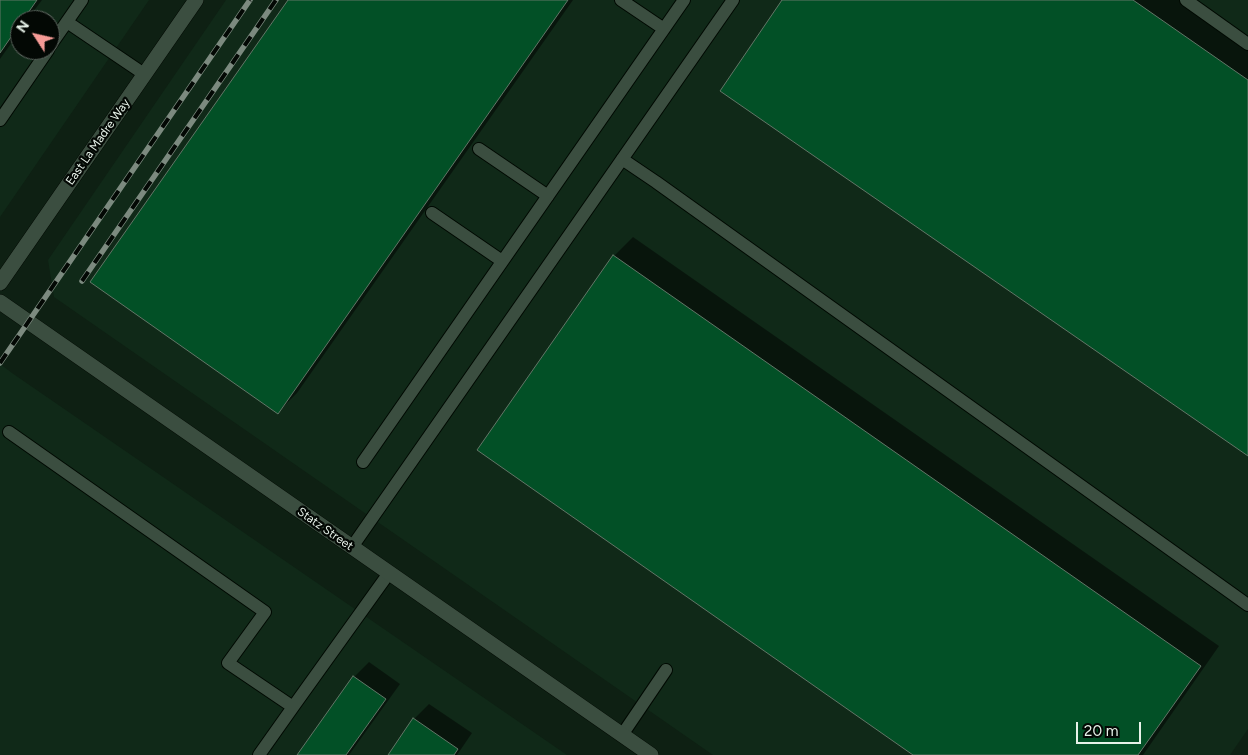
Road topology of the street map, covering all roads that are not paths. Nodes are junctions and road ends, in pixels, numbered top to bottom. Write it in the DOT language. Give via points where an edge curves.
graph roads {
  1 [pos="82,0"];
  2 [pos="196,0"];
  3 [pos="622,0"];
  4 [pos="684,0"];
  5 [pos="733,0"];
  6 [pos="1186,0"];
  7 [pos="67,22"];
  8 [pos="664,29"];
  9 [pos="60,32"];
  10 [pos="1248,44"];
  11 [pos="41,60"];
  12 [pos="144,74"];
  13 [pos="0,120"];
  14 [pos="479,149"];
  15 [pos="622,159"];
  16 [pos="548,196"];
  17 [pos="432,213"];
  18 [pos="502,261"];
  19 [pos="0,284"];
  20 [pos="0,302"];
  21 [pos="10,432"];
  22 [pos="363,462"];
  23 [pos="352,547"];
  24 [pos="389,573"];
  25 [pos="1248,605"];
  26 [pos="666,670"];
  27 [pos="293,707"];
  28 [pos="622,735"];
  29 [pos="259,755"];
  30 [pos="651,755"];
  1 -- 7 [label="lane"];
  2 -- 12 [label="street, East La Madre Way"];
  3 -- 8 [label="lane"];
  4 -- 8 [label="lane"];
  5 -- 15 [label="lane"];
  6 -- 10 [label="lane"];
  7 -- 9 [label="lane"];
  7 -- 12 [label="lane"];
  8 -- 16 [label="lane"];
  11 -- 13 [label="lane"];
  12 -- 19 [label="street, East La Madre Way"];
  14 -- 16 [label="lane"];
  15 -- 23 [label="lane"];
  15 -- 25 [label="lane"];
  16 -- 18 [label="lane"];
  17 -- 18 [label="lane"];
  18 -- 22 [label="lane"];
  20 -- 23 [label="street, Statz Street"];
  21 -- 27 [label="lane" via="265,612 228,663"];
  23 -- 24 [label="street, Statz Street"];
  24 -- 27 [label="lane"];
  24 -- 28 [label="street, Statz Street"];
  26 -- 28 [label="lane"];
  27 -- 29 [label="lane"];
  28 -- 30 [label="street, Statz Street"];
}
